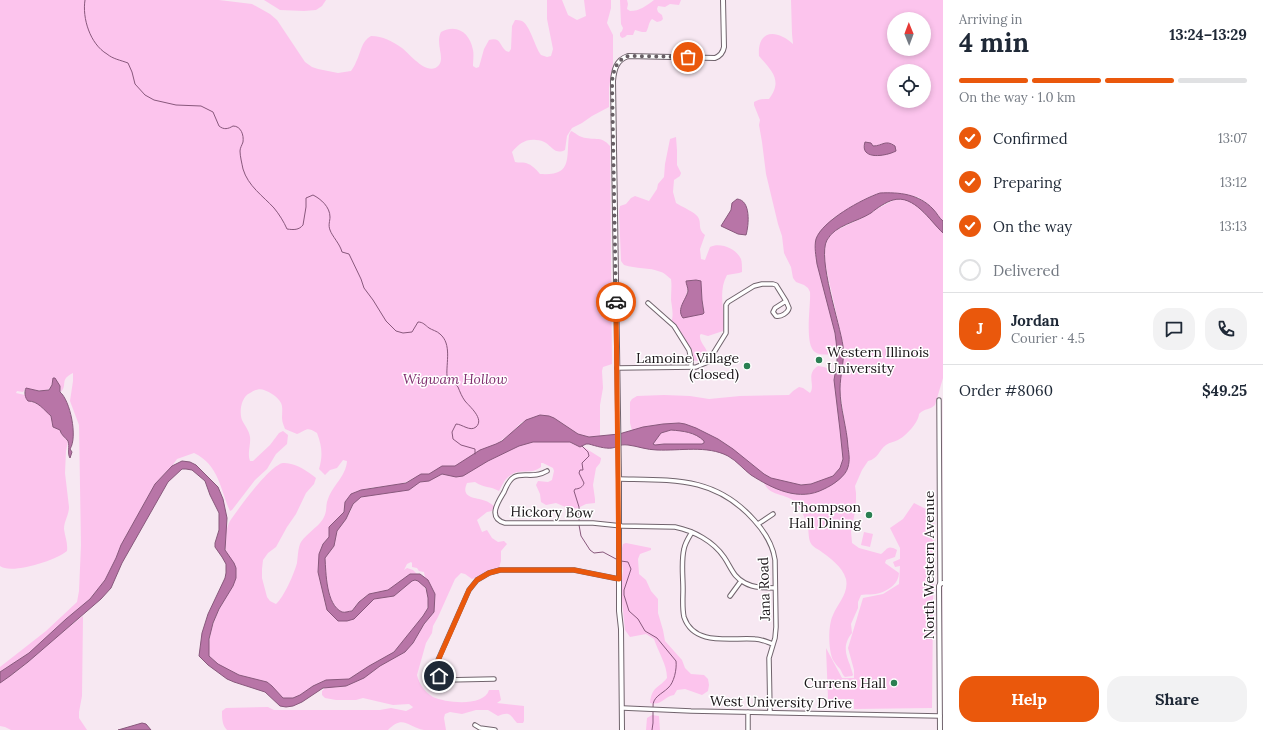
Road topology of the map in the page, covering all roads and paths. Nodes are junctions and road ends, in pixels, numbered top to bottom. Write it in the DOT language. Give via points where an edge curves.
graph roads {
  1 [pos="723,0"];
  2 [pos="786,301"];
  3 [pos="648,303"];
  4 [pos="691,367"];
  5 [pos="617,368"];
  6 [pos="939,400"];
  7 [pos="547,471"];
  8 [pos="618,479"];
  9 [pos="773,514"];
  10 [pos="758,524"];
  11 [pos="618,525"];
  12 [pos="692,532"];
  13 [pos="619,579"];
  14 [pos="740,581"];
  15 [pos="942,583"];
  16 [pos="776,588"];
  17 [pos="730,596"];
  18 [pos="773,644"];
  19 [pos="494,679"];
  20 [pos="623,708"];
  21 [pos="748,712"];
  22 [pos="770,712"];
  23 [pos="940,716"];
  24 [pos="475,725"];
  25 [pos="495,730"];
  26 [pos="622,730"];
  27 [pos="748,730"];
  28 [pos="940,730"];
  1 -- 5 [label="street" via="724,47 720,55 714,58 628,56 619,60 615,69 612,81"];
  2 -- 2 [label="street" via="788,311 780,316 775,315 775,308"];
  2 -- 4 [label="street" via="776,285 762,284 728,302 725,336 708,362"];
  3 -- 4 [label="street" via="674,326 689,350"];
  4 -- 5 [label="street"];
  5 -- 8 [label="street"];
  6 -- 15 [label="street, North Western Avenue"];
  7 -- 11 [label="street, Hickory Bow" via="512,478 496,507 497,518 505,523"];
  8 -- 10 [label="street, Jana Road" via="675,480 701,486 731,500"];
  8 -- 11 [label="street"];
  9 -- 10 [label="street"];
  10 -- 16 [label="street, Jana Road" via="773,551"];
  11 -- 12 [label="street" via="675,527"];
  11 -- 13 [label="street"];
  12 -- 14 [label="street" via="715,546"];
  12 -- 18 [label="street" via="683,554 682,601 685,619 691,629 710,638 758,639"];
  13 -- 19 [label="street" via="574,570 500,570 477,580 469,590 436,670 445,680"];
  13 -- 20 [label="street"];
  14 -- 16 [label="street" via="755,587"];
  14 -- 17 [label="street"];
  15 -- 23 [label="street, North Western Avenue"];
  16 -- 18 [label="street, Jana Road" via="776,627"];
  18 -- 22 [label="street, Jana Road" via="769,662"];
  20 -- 21 [label="street, West University Drive"];
  20 -- 26 [label="street"];
  21 -- 22 [label="street, West University Drive"];
  21 -- 27 [label="street"];
  22 -- 23 [label="street, West University Drive"];
  23 -- 28 [label="street, North Western Avenue"];
  24 -- 25 [label="street"];
}
